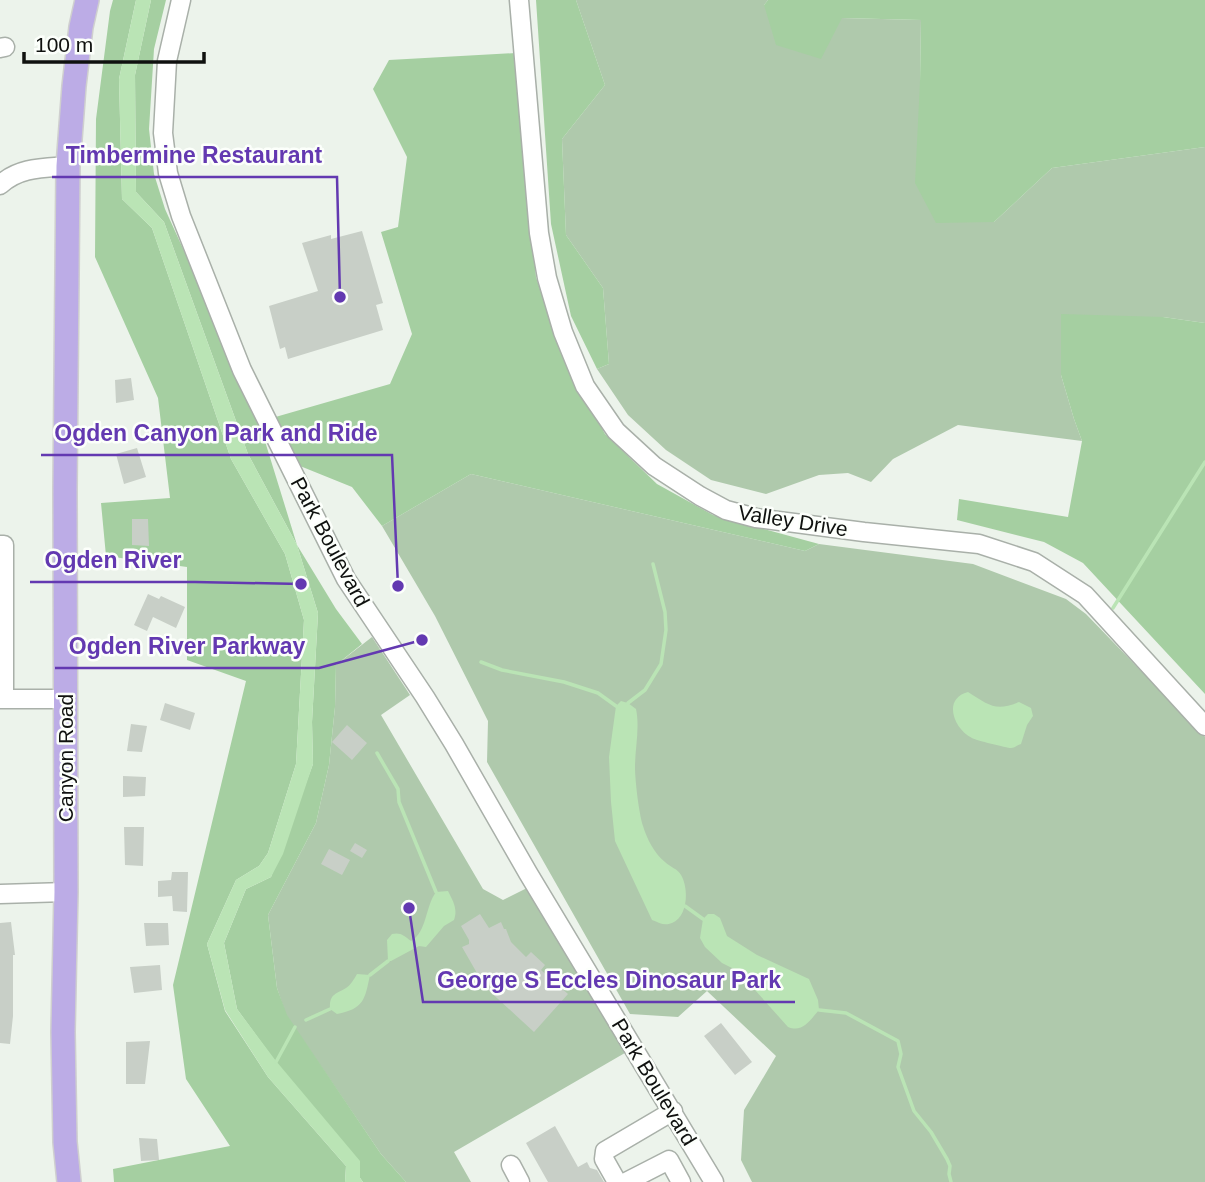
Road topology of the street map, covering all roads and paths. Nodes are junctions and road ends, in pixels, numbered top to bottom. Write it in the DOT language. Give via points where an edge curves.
graph roads {
  1 [pos="87,0"];
  2 [pos="181,0"];
  3 [pos="519,0"];
  4 [pos="68,166"];
  5 [pos="0,185"];
  6 [pos="2,545"];
  7 [pos="2,699"];
  8 [pos="66,699"];
  9 [pos="1205,726"];
  10 [pos="66,892"];
  11 [pos="0,894"];
  12 [pos="673,1111"];
  13 [pos="693,1146"];
  14 [pos="669,1160"];
  15 [pos="511,1165"];
  16 [pos="707,1180"];
  17 [pos="69,1182"];
  18 [pos="520,1182"];
  19 [pos="617,1182"];
  20 [pos="626,1182"];
  21 [pos="681,1182"];
  1 -- 4 [label="main road, Canyon Road"];
  2 -- 12 [label="street, Park Boulevard" via="167,61 163,133 168,173 242,370 346,579 425,697"];
  3 -- 9 [label="street, Valley Drive" via="547,278 585,386 616,431 654,466 726,510 756,518 979,544 1034,562 1085,595"];
  4 -- 5 [label="street" via="34,168"];
  4 -- 8 [label="main road, Canyon Road"];
  6 -- 7 [label="street"];
  7 -- 8 [label="street"];
  8 -- 10 [label="main road, Canyon Road"];
  10 -- 11 [label="street"];
  10 -- 17 [label="main road, Canyon Road" via="63,1031"];
  12 -- 13 [label="street, Park Boulevard"];
  12 -- 19 [label="street" via="606,1151 604,1159"];
  13 -- 14 [label="street"];
  13 -- 16 [label="street, Park Boulevard"];
  14 -- 20 [label="street"];
  14 -- 21 [label="street"];
  15 -- 18 [label="street"];
}
